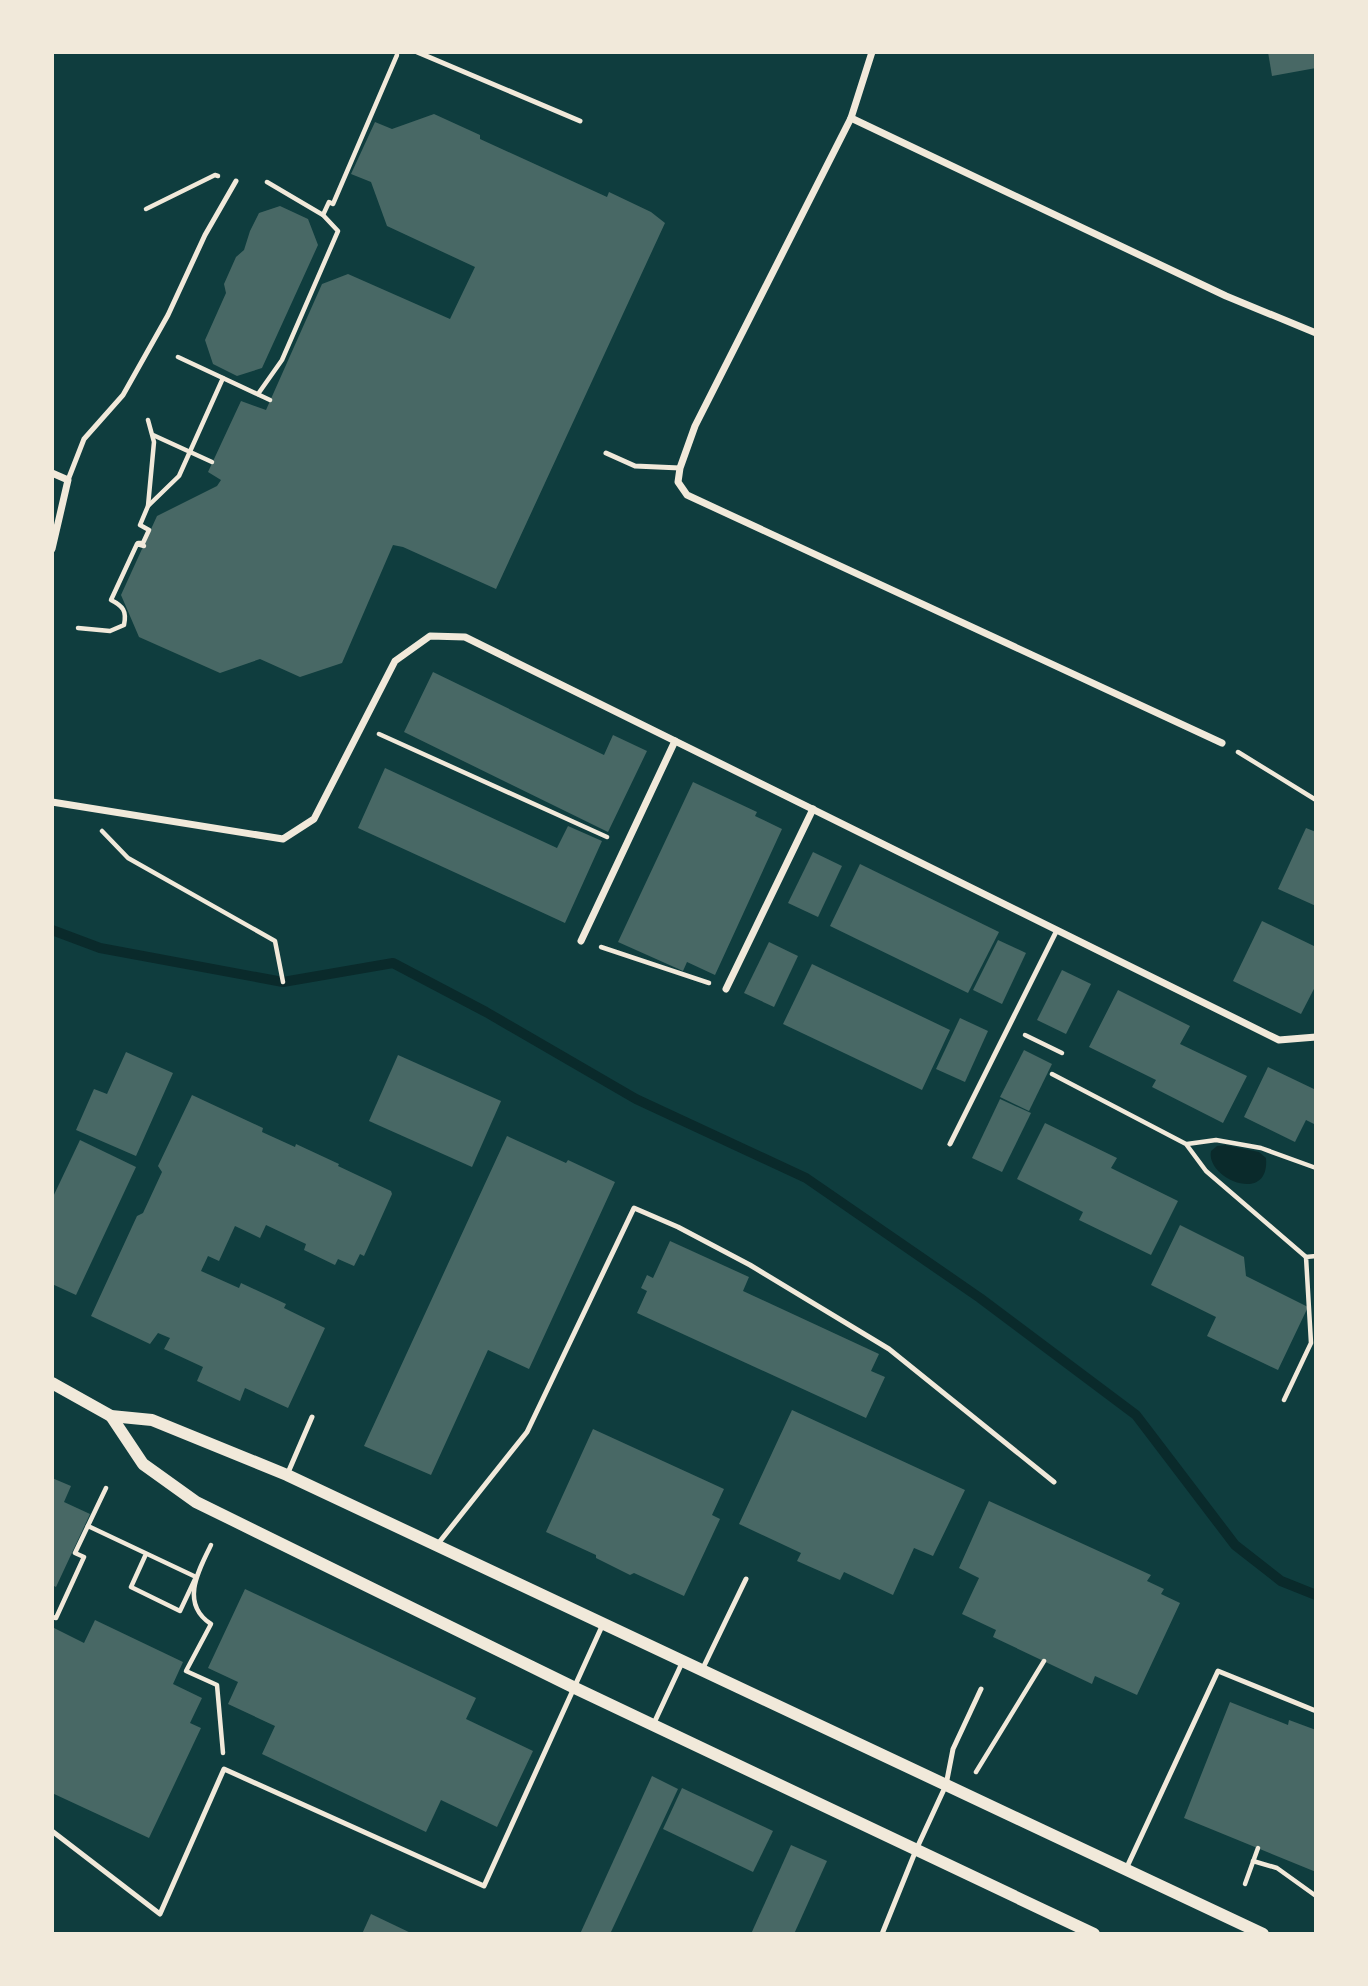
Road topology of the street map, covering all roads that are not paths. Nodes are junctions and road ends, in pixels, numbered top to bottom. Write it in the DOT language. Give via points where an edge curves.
graph roads {
  1 [pos="417,52"];
  2 [pos="872,52"];
  3 [pos="851,118"];
  4 [pos="580,121"];
  5 [pos="236,181"];
  6 [pos="1315,333"];
  7 [pos="606,453"];
  8 [pos="680,468"];
  9 [pos="52,473"];
  10 [pos="68,480"];
  11 [pos="52,549"];
  12 [pos="675,741"];
  13 [pos="1222,743"];
  14 [pos="52,802"];
  15 [pos="813,809"];
  16 [pos="1057,930"];
  17 [pos="581,941"];
  18 [pos="726,989"];
  19 [pos="1315,1037"];
  20 [pos="950,1144"];
  21 [pos="52,1383"];
  22 [pos="111,1416"];
  23 [pos="312,1417"];
  24 [pos="286,1475"];
  25 [pos="1054,1482"];
  26 [pos="437,1545"];
  27 [pos="746,1579"];
  28 [pos="603,1624"];
  29 [pos="683,1661"];
  30 [pos="702,1671"];
  31 [pos="575,1688"];
  32 [pos="981,1689"];
  33 [pos="1315,1711"];
  34 [pos="654,1723"];
  35 [pos="946,1785"];
  36 [pos="52,1830"];
  37 [pos="916,1850"];
  38 [pos="1126,1869"];
  39 [pos="882,1934"];
  40 [pos="1094,1934"];
  41 [pos="1263,1934"];
  1 -- 4 [label="lane"];
  2 -- 3 [label="street"];
  3 -- 6 [label="street" via="1226,296"];
  3 -- 8 [label="street" via="695,426"];
  5 -- 10 [label="lane" via="168,315 123,395 84,439"];
  7 -- 8 [label="lane" via="635,466"];
  8 -- 13 [label="street" via="678,482 687,495"];
  9 -- 10 [label="street"];
  10 -- 11 [label="street"];
  12 -- 14 [label="street" via="465,637 430,636 395,661 314,819 283,839"];
  12 -- 15 [label="street"];
  12 -- 17 [label="street"];
  15 -- 16 [label="street"];
  15 -- 18 [label="street"];
  16 -- 19 [label="street" via="1279,1040"];
  16 -- 20 [label="lane"];
  21 -- 22 [label="street"];
  22 -- 24 [label="street" via="152,1420"];
  22 -- 31 [label="street" via="143,1464 196,1502"];
  23 -- 24 [label="lane"];
  24 -- 26 [label="street"];
  25 -- 26 [label="lane" via="889,1349 750,1265 634,1208 527,1432"];
  26 -- 28 [label="street"];
  27 -- 30 [label="lane"];
  28 -- 29 [label="street"];
  28 -- 31 [label="lane"];
  29 -- 30 [label="street"];
  29 -- 34 [label="lane"];
  30 -- 35 [label="street"];
  31 -- 34 [label="street"];
  31 -- 36 [label="lane" via="485,1886 225,1769 160,1914"];
  32 -- 35 [label="lane" via="953,1749"];
  33 -- 38 [label="lane" via="1218,1671"];
  34 -- 37 [label="street"];
  35 -- 37 [label="lane"];
  35 -- 38 [label="street"];
  37 -- 39 [label="lane"];
  37 -- 40 [label="street"];
  38 -- 41 [label="street"];
}
